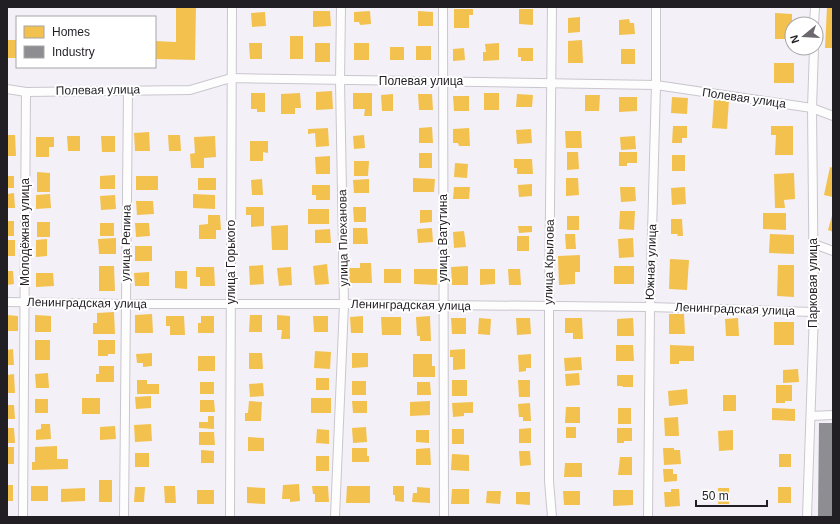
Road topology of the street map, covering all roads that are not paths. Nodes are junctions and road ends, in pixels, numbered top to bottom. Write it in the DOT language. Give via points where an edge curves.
graph roads {
  1 [pos="232,7"];
  2 [pos="341,7"];
  3 [pos="443,7"];
  4 [pos="552,7"];
  5 [pos="656,7"];
  6 [pos="814,56"];
  7 [pos="231,78"];
  8 [pos="340,81"];
  9 [pos="443,81"];
  10 [pos="552,82"];
  11 [pos="656,85"];
  12 [pos="7,89"];
  13 [pos="128,90"];
  14 [pos="26,92"];
  15 [pos="812,108"];
  16 [pos="833,116"];
  17 [pos="814,244"];
  18 [pos="833,251"];
  19 [pos="7,302"];
  20 [pos="25,303"];
  21 [pos="125,304"];
  22 [pos="231,304"];
  23 [pos="344,304"];
  24 [pos="443,305"];
  25 [pos="549,306"];
  26 [pos="650,307"];
  27 [pos="814,312"];
  28 [pos="833,415"];
  29 [pos="811,416"];
  30 [pos="23,517"];
  31 [pos="124,517"];
  32 [pos="230,517"];
  33 [pos="335,517"];
  34 [pos="444,517"];
  35 [pos="552,517"];
  36 [pos="648,517"];
  37 [pos="807,517"];
  1 -- 7 [label="street, улица Горького"];
  2 -- 8 [label="street, улица Плеханова"];
  3 -- 9 [label="street, улица Ватутина"];
  4 -- 10 [label="street, улица Крылова"];
  5 -- 11 [label="street, Южная улица"];
  6 -- 15 [label="street, Парковая улица"];
  7 -- 8 [label="street, Полевая улица"];
  7 -- 13 [label="street, Полевая улица" via="190,90"];
  7 -- 22 [label="street, улица Горького"];
  8 -- 9 [label="street, Полевая улица"];
  8 -- 23 [label="street, улица Плеханова"];
  9 -- 10 [label="street, Полевая улица"];
  9 -- 24 [label="street, улица Ватутина"];
  10 -- 11 [label="street, Полевая улица"];
  10 -- 25 [label="street, улица Крылова"];
  11 -- 15 [label="street, Полевая улица"];
  11 -- 26 [label="street, Южная улица"];
  12 -- 14 [label="street, Полевая улица"];
  13 -- 14 [label="street, Полевая улица"];
  13 -- 21 [label="street, улица Репина"];
  14 -- 20 [label="street, Молодёжная улица"];
  15 -- 16 [label="street, Полевая улица"];
  15 -- 17 [label="street, Парковая улица"];
  17 -- 18 [label="street"];
  17 -- 27 [label="street, Парковая улица"];
  19 -- 20 [label="street, Ленинградская улица"];
  20 -- 21 [label="street, Ленинградская улица"];
  20 -- 30 [label="street, Молодёжная улица"];
  21 -- 22 [label="street, Ленинградская улица"];
  21 -- 31 [label="street, улица Репина"];
  22 -- 23 [label="street, Ленинградская улица"];
  22 -- 32 [label="street, улица Горького"];
  23 -- 24 [label="street, Ленинградская улица"];
  23 -- 33 [label="street, улица Плеханова"];
  24 -- 25 [label="street, Ленинградская улица"];
  24 -- 34 [label="street, улица Ватутина"];
  25 -- 26 [label="street, Ленинградская улица"];
  25 -- 35 [label="street, улица Крылова" via="549,481"];
  26 -- 27 [label="street, Ленинградская улица"];
  26 -- 36 [label="street, Южная улица"];
  27 -- 29 [label="street, Парковая улица"];
  28 -- 29 [label="street"];
  29 -- 37 [label="street, Парковая улица"];
}
